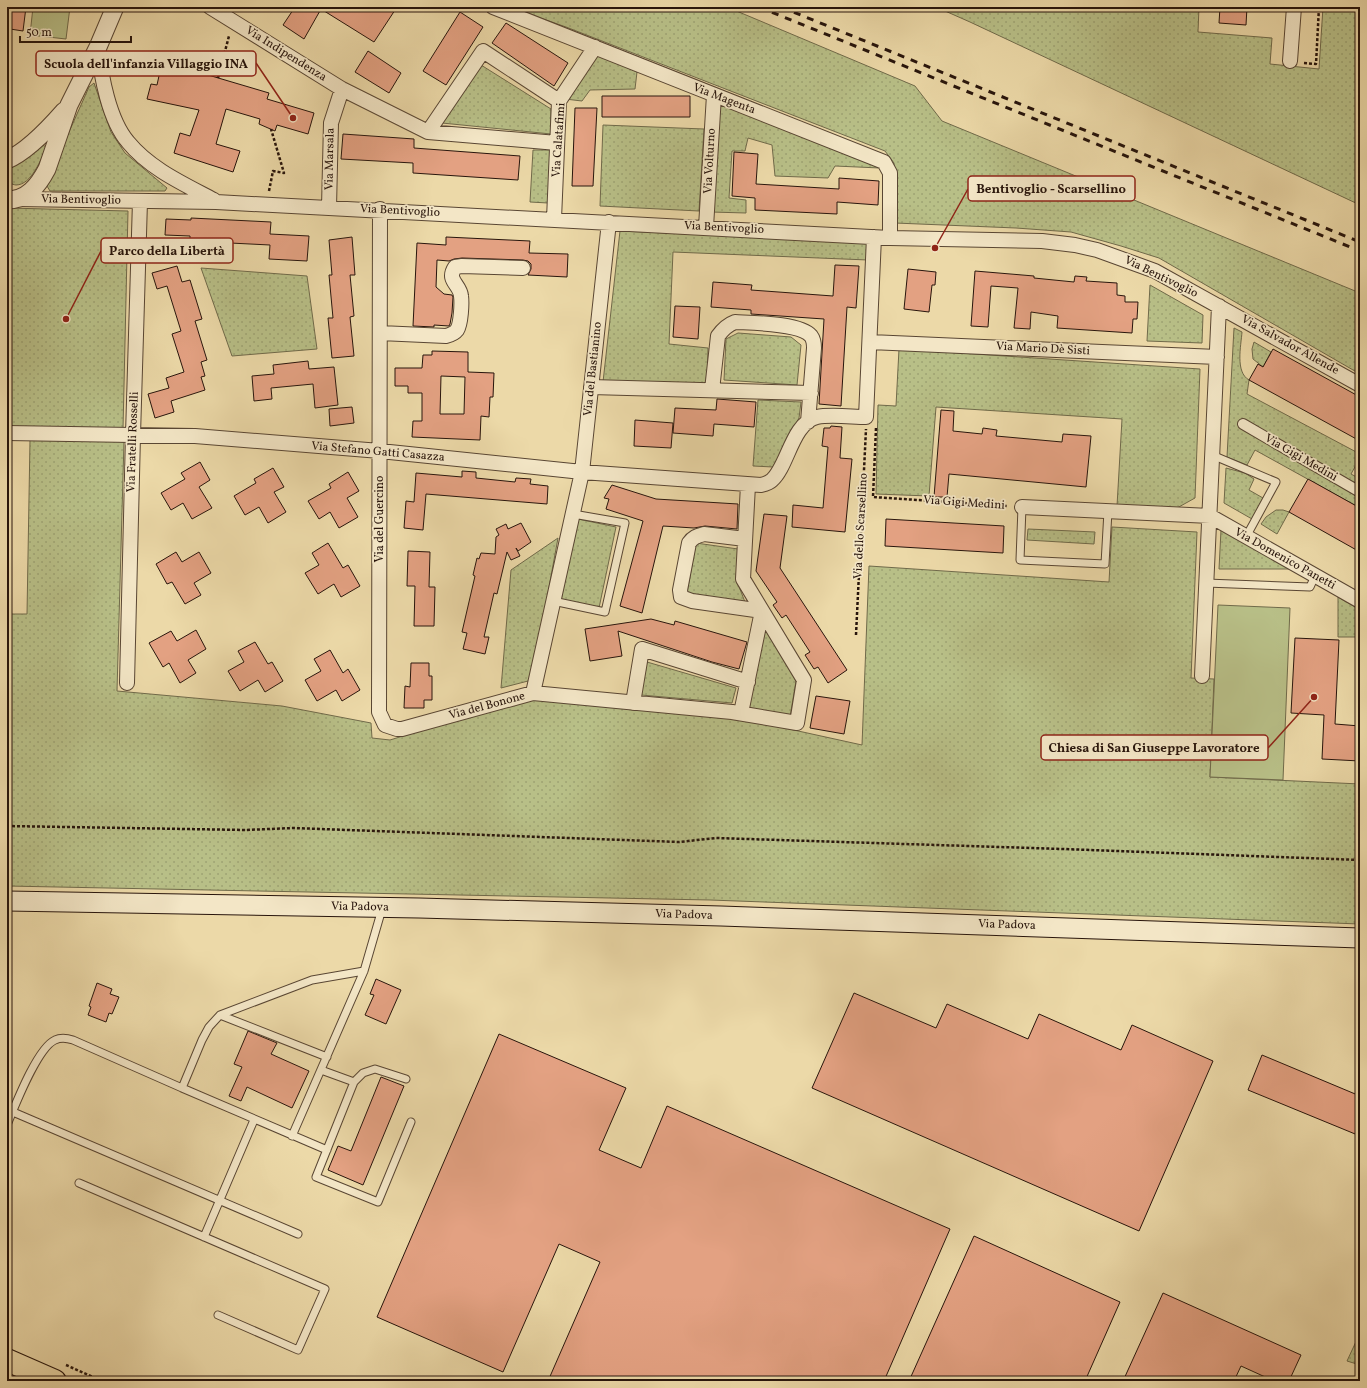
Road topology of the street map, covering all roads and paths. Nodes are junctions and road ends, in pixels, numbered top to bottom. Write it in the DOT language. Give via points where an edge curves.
graph roads {
  1 [pos="115,7"];
  2 [pos="210,7"];
  3 [pos="493,7"];
  4 [pos="1294,7"];
  5 [pos="1320,7"];
  6 [pos="233,21"];
  7 [pos="98,47"];
  8 [pos="596,47"];
  9 [pos="1290,61"];
  10 [pos="218,78"];
  11 [pos="342,89"];
  12 [pos="714,95"];
  13 [pos="559,102"];
  14 [pos="69,105"];
  15 [pos="271,129"];
  16 [pos="428,132"];
  17 [pos="557,143"];
  18 [pos="7,160"];
  19 [pos="12,200"];
  20 [pos="140,201"];
  21 [pos="216,202"];
  22 [pos="267,204"];
  23 [pos="329,207"];
  24 [pos="380,210"];
  25 [pos="554,219"];
  26 [pos="609,222"];
  27 [pos="706,228"];
  28 [pos="874,237"];
  29 [pos="890,238"];
  30 [pos="522,268"];
  31 [pos="1219,306"];
  32 [pos="380,333"];
  33 [pos="870,342"];
  34 [pos="1217,357"];
  35 [pos="1360,385"];
  36 [pos="591,387"];
  37 [pos="712,390"];
  38 [pos="811,393"];
  39 [pos="866,417"];
  40 [pos="808,422"];
  41 [pos="1243,424"];
  42 [pos="876,427"];
  43 [pos="7,433"];
  44 [pos="133,435"];
  45 [pos="380,451"];
  46 [pos="1212,454"];
  47 [pos="582,472"];
  48 [pos="748,484"];
  49 [pos="1360,492"];
  50 [pos="1022,507"];
  51 [pos="1108,511"];
  52 [pos="573,514"];
  53 [pos="1210,516"];
  54 [pos="1246,537"];
  55 [pos="745,539"];
  56 [pos="1315,576"];
  57 [pos="1206,583"];
  58 [pos="554,601"];
  59 [pos="1360,601"];
  60 [pos="762,612"];
  61 [pos="856,635"];
  62 [pos="1202,676"];
  63 [pos="748,682"];
  64 [pos="127,684"];
  65 [pos="534,693"];
  66 [pos="633,702"];
  67 [pos="741,714"];
  68 [pos="413,726"];
  69 [pos="7,826"];
  70 [pos="1360,860"];
  71 [pos="7,901"];
  72 [pos="382,907"];
  73 [pos="1360,938"];
  74 [pos="364,971"];
  75 [pos="220,1015"];
  76 [pos="326,1057"];
  77 [pos="321,1070"];
  78 [pos="406,1079"];
  79 [pos="354,1082"];
  80 [pos="182,1088"];
  81 [pos="13,1112"];
  82 [pos="254,1120"];
  83 [pos="411,1122"];
  84 [pos="7,1125"];
  85 [pos="292,1136"];
  86 [pos="327,1150"];
  87 [pos="78,1183"];
  88 [pos="220,1201"];
  89 [pos="298,1234"];
  90 [pos="204,1237"];
  91 [pos="218,1315"];
  92 [pos="7,1360"];
  93 [pos="59,1373"];
  94 [pos="102,1381"];
  1 -- 7 [label="street"];
  2 -- 6 [label="street, Via Indipendenza"];
  3 -- 8 [label="street, Via Magenta"];
  4 -- 9 [label="street"];
  5 -- 9 [label="path" via="1316,64"];
  6 -- 10 [label="path"];
  6 -- 11 [label="street, Via Indipendenza"];
  7 -- 14 [label="street"];
  7 -- 21 [label="street, Via Bentivoglio" via="109,103 127,142 161,171"];
  8 -- 12 [label="street, Via Magenta"];
  8 -- 13 [label="street, Via Calatafimi"];
  11 -- 16 [label="street, Via Indipendenza"];
  11 -- 23 [label="street, Via Marsala" via="330,123"];
  12 -- 27 [label="street, Via Volturno"];
  12 -- 29 [label="street, Via Magenta" via="884,162 890,173"];
  13 -- 16 [label="street" via="483,51"];
  13 -- 17 [label="street, Via Calatafimi"];
  14 -- 18 [label="street" via="42,135"];
  14 -- 19 [label="street, Via Bentivoglio" via="43,176 25,196"];
  15 -- 22 [label="path" via="284,173 273,171"];
  16 -- 17 [label="street"];
  17 -- 25 [label="street, Via Calatafimi"];
  19 -- 20 [label="street, Via Bentivoglio"];
  20 -- 21 [label="street, Via Bentivoglio"];
  20 -- 44 [label="street, Via Fratelli Rosselli"];
  21 -- 22 [label="street, Via Bentivoglio"];
  22 -- 23 [label="street, Via Bentivoglio"];
  23 -- 24 [label="street, Via Bentivoglio"];
  24 -- 25 [label="street, Via Bentivoglio"];
  24 -- 32 [label="street, Via del Guercino"];
  25 -- 26 [label="street, Via Bentivoglio"];
  26 -- 27 [label="street, Via Bentivoglio"];
  26 -- 36 [label="street, Via del Bastianino"];
  27 -- 28 [label="street, Via Bentivoglio"];
  28 -- 29 [label="street, Via Bentivoglio"];
  28 -- 33 [label="street"];
  29 -- 31 [label="street, Via Bentivoglio" via="1042,241 1075,245 1097,250 1155,271"];
  30 -- 32 [label="street" via="455,267 452,277 462,294 460,322 452,334 446,336"];
  31 -- 34 [label="street"];
  31 -- 35 [label="street, Via Salvador Allende"];
  32 -- 45 [label="street, Via del Guercino"];
  33 -- 34 [label="street, Via Mario Dè Sisti"];
  33 -- 39 [label="street"];
  34 -- 46 [label="street"];
  36 -- 37 [label="street"];
  36 -- 47 [label="street, Via del Bastianino"];
  37 -- 38 [label="street"];
  37 -- 38 [label="street" via="718,336 723,329 735,322 789,326 812,336 814,348"];
  38 -- 40 [label="street"];
  39 -- 40 [label="street" via="824,416"];
  39 -- 61 [label="path, Via dello Scarsellino"];
  40 -- 48 [label="street" via="794,438 772,480 767,484"];
  41 -- 49 [label="street, Via Gigi Medini"];
  42 -- 50 [label="path, Via Gigi Medini" via="873,497"];
  43 -- 44 [label="street, Via Stefano Gatti Casazza"];
  44 -- 45 [label="street, Via Stefano Gatti Casazza" via="195,436"];
  44 -- 64 [label="street, Via Fratelli Rosselli"];
  45 -- 47 [label="street, Via Stefano Gatti Casazza"];
  45 -- 68 [label="street, Via del Guercino" via="379,712 385,725 389,727 397,729"];
  46 -- 53 [label="street"];
  46 -- 54 [label="lane" via="1276,482"];
  47 -- 48 [label="street, Via Stefano Gatti Casazza"];
  47 -- 52 [label="street, Via del Bastianino"];
  48 -- 55 [label="street"];
  50 -- 51 [label="street, Via Gigi Medini"];
  50 -- 51 [label="lane" via="1020,560 1105,564"];
  51 -- 53 [label="street, Via Gigi Medini"];
  52 -- 58 [label="street, Via del Bastianino"];
  52 -- 58 [label="lane" via="625,523 605,612"];
  53 -- 54 [label="street, Via Domenico Panetti"];
  53 -- 57 [label="street"];
  54 -- 56 [label="street, Via Domenico Panetti"];
  55 -- 60 [label="street" via="743,579"];
  55 -- 60 [label="street" via="704,534 692,539 689,543 680,590 681,597"];
  56 -- 57 [label="lane" via="1310,587"];
  56 -- 59 [label="street, Via Domenico Panetti"];
  57 -- 62 [label="street"];
  58 -- 65 [label="street, Via del Bastianino"];
  60 -- 63 [label="street"];
  60 -- 67 [label="street, Via del Bonone" via="804,680 797,723"];
  63 -- 66 [label="street" via="642,649"];
  63 -- 67 [label="street"];
  65 -- 66 [label="street, Via del Bonone"];
  65 -- 68 [label="street, Via del Bonone"];
  66 -- 67 [label="street, Via del Bonone"];
  69 -- 70 [label="path" via="246,830 293,828 679,842 716,838"];
  71 -- 72 [label="main road, Via Padova"];
  72 -- 73 [label="main road, Via Padova" via="985,924"];
  72 -- 74 [label="lane"];
  74 -- 75 [label="lane" via="312,980"];
  74 -- 76 [label="lane"];
  75 -- 76 [label="lane"];
  75 -- 80 [label="lane" via="202,1040"];
  76 -- 77 [label="lane"];
  77 -- 79 [label="lane"];
  77 -- 85 [label="lane"];
  78 -- 79 [label="lane" via="375,1069 363,1072"];
  79 -- 86 [label="lane"];
  80 -- 81 [label="lane" via="64,1038 55,1040 45,1048"];
  80 -- 82 [label="lane"];
  81 -- 84 [label="lane"];
  81 -- 88 [label="lane"];
  82 -- 85 [label="lane"];
  82 -- 88 [label="lane"];
  83 -- 86 [label="lane" via="378,1202 316,1177"];
  85 -- 86 [label="lane"];
  87 -- 90 [label="lane"];
  88 -- 89 [label="lane"];
  88 -- 90 [label="lane"];
  90 -- 91 [label="lane" via="325,1289 298,1350"];
  92 -- 93 [label="main road"];
  93 -- 94 [label="path"];
}
